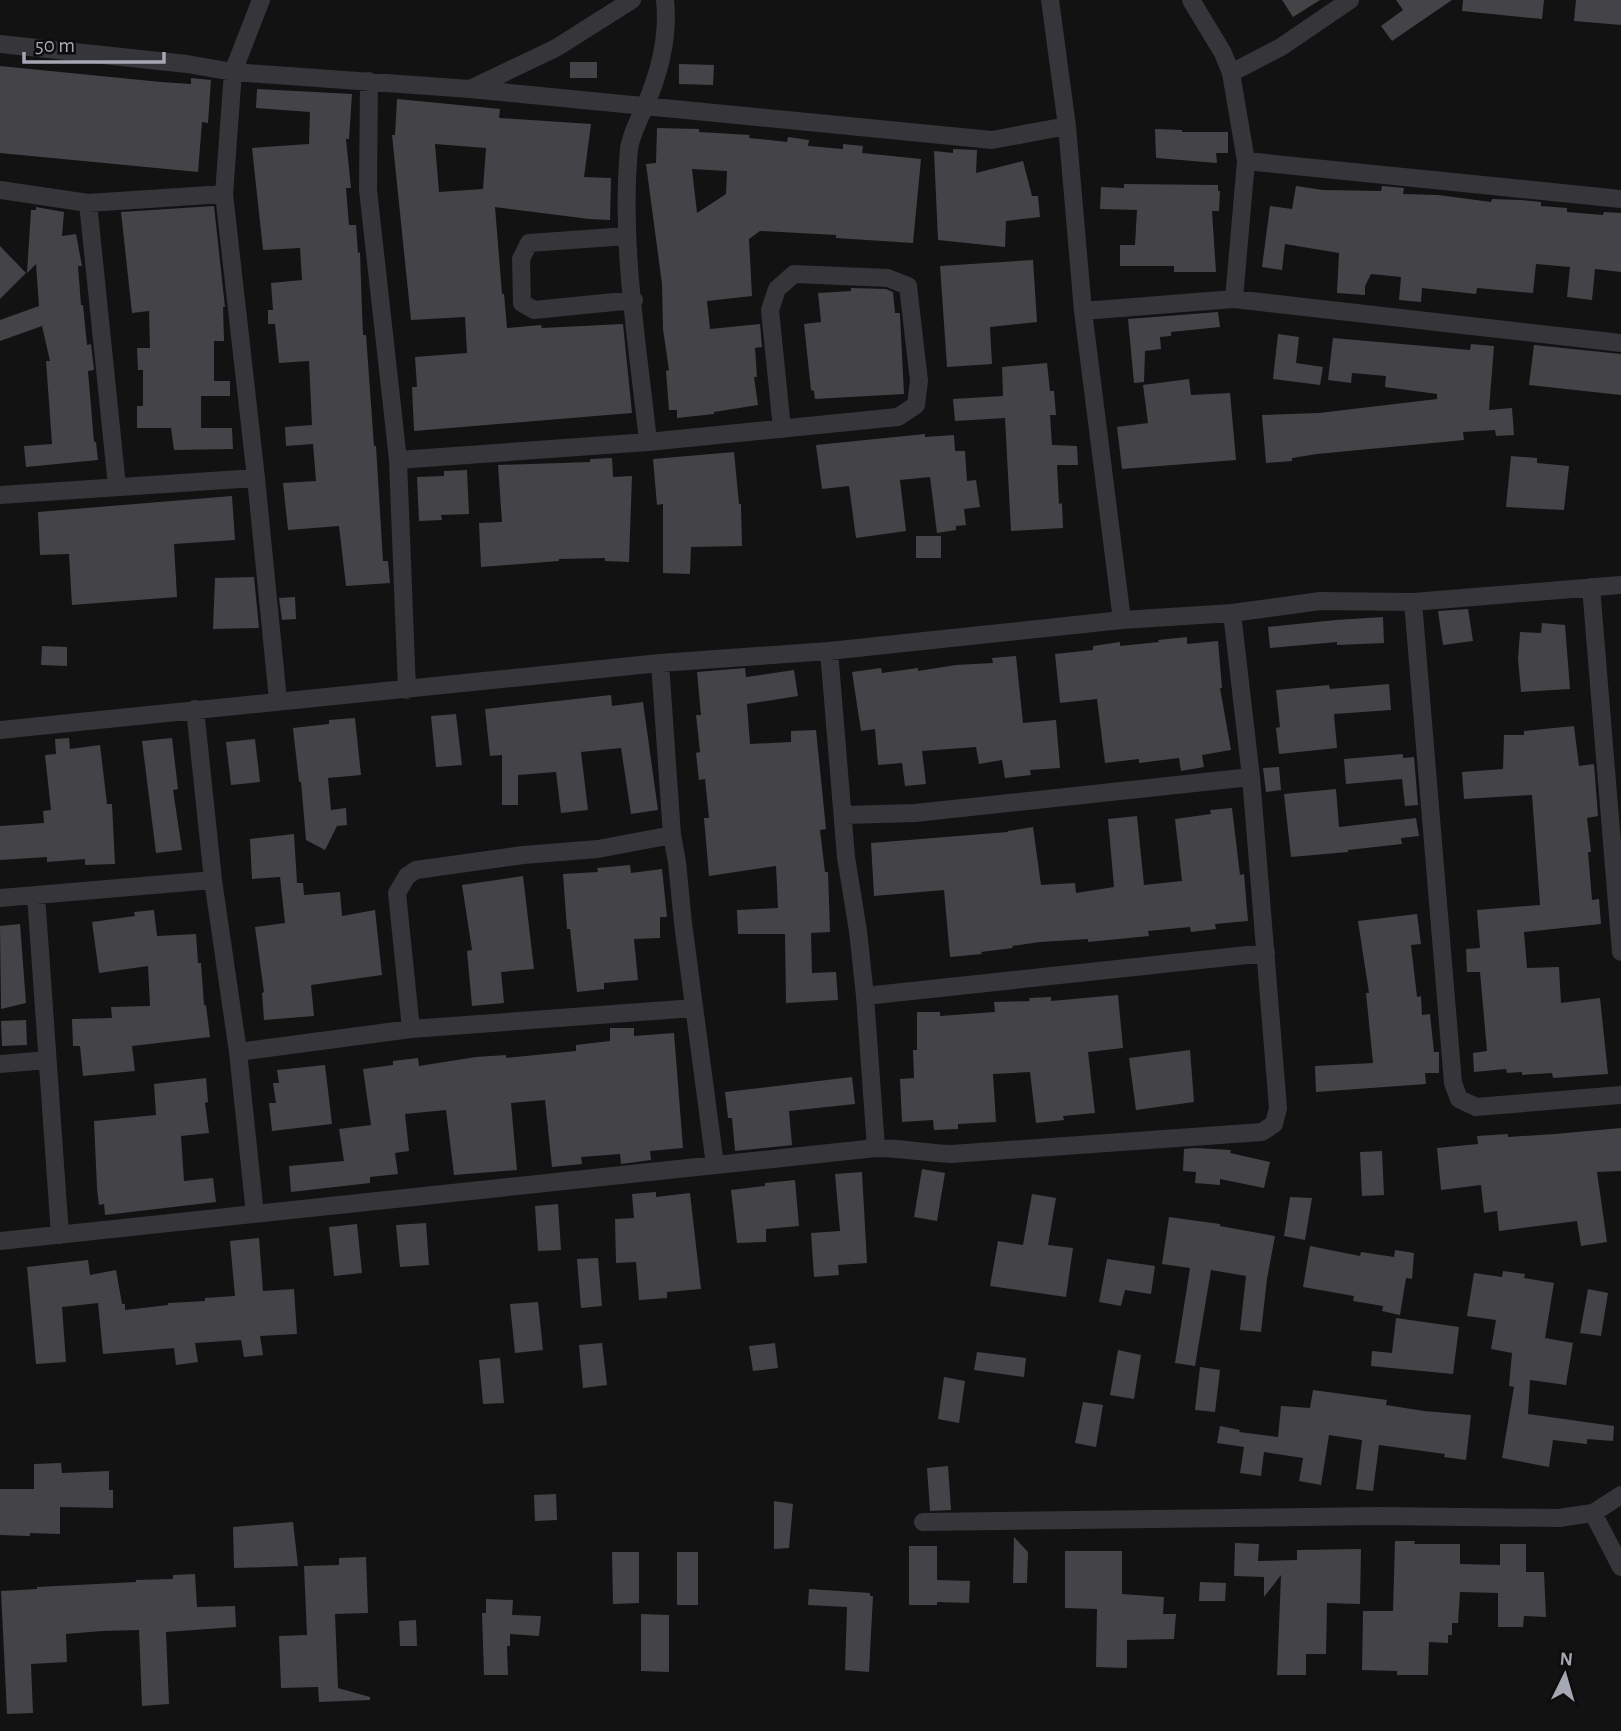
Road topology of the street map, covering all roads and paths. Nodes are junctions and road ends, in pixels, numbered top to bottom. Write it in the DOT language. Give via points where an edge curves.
graph roads {
  1 [pos="261,0"];
  2 [pos="632,0"];
  3 [pos="666,0"];
  4 [pos="1050,0"];
  5 [pos="1193,0"];
  6 [pos="1350,0"];
  7 [pos="0,44"];
  8 [pos="233,72"];
  9 [pos="1231,72"];
  10 [pos="369,81"];
  11 [pos="470,89"];
  12 [pos="645,107"];
  13 [pos="1067,126"];
  14 [pos="1246,161"];
  15 [pos="0,190"];
  16 [pos="224,194"];
  17 [pos="1621,199"];
  18 [pos="88,203"];
  19 [pos="627,236"];
  20 [pos="1234,299"];
  21 [pos="634,300"];
  22 [pos="1083,311"];
  23 [pos="1621,343"];
  24 [pos="782,429"];
  25 [pos="649,442"];
  26 [pos="398,460"];
  27 [pos="256,478"];
  28 [pos="117,486"];
  29 [pos="0,495"];
  30 [pos="1621,585"];
  31 [pos="1591,587"];
  32 [pos="1412,603"];
  33 [pos="1232,613"];
  34 [pos="1122,620"];
  35 [pos="829,651"];
  36 [pos="660,663"];
  37 [pos="407,690"];
  38 [pos="278,700"];
  39 [pos="195,709"];
  40 [pos="0,730"];
  41 [pos="1251,777"];
  42 [pos="844,815"];
  43 [pos="672,835"];
  44 [pos="213,880"];
  45 [pos="36,894"];
  46 [pos="0,898"];
  47 [pos="1621,952"];
  48 [pos="1266,953"];
  49 [pos="865,996"];
  50 [pos="694,1007"];
  51 [pos="411,1029"];
  52 [pos="238,1052"];
  53 [pos="47,1060"];
  54 [pos="0,1064"];
  55 [pos="1621,1095"];
  56 [pos="876,1148"];
  57 [pos="715,1165"];
  58 [pos="255,1214"];
  59 [pos="60,1235"];
  60 [pos="0,1241"];
  61 [pos="1621,1495"];
  62 [pos="1592,1513"];
  63 [pos="923,1522"];
  64 [pos="1621,1567"];
  1 -- 8 [label="street"];
  2 -- 11 [label="street" via="556,48"];
  3 -- 12 [label="street" via="660,70"];
  4 -- 13 [label="street"];
  5 -- 9 [label="street"];
  6 -- 9 [label="street" via="1281,47"];
  7 -- 8 [label="street"];
  8 -- 10 [label="street"];
  8 -- 16 [label="street"];
  9 -- 14 [label="street"];
  10 -- 11 [label="street"];
  10 -- 26 [label="street" via="368,190"];
  11 -- 12 [label="street"];
  12 -- 13 [label="street" via="992,140"];
  12 -- 19 [label="street" via="629,144"];
  13 -- 22 [label="street"];
  14 -- 17 [label="street"];
  14 -- 20 [label="street"];
  15 -- 18 [label="street"];
  16 -- 18 [label="street"];
  16 -- 27 [label="street"];
  18 -- 28 [label="street"];
  19 -- 21 [label="street"];
  19 -- 21 [label="street" via="530,243 521,259 522,303 534,310"];
  20 -- 22 [label="street"];
  20 -- 23 [label="street"];
  21 -- 25 [label="street"];
  22 -- 34 [label="street"];
  24 -- 24 [label="street" via="770,310 776,289 794,274 888,278 908,286 919,381 916,405 898,417"];
  24 -- 25 [label="street"];
  25 -- 26 [label="street"];
  26 -- 37 [label="street"];
  27 -- 28 [label="street"];
  27 -- 38 [label="street"];
  28 -- 29 [label="street"];
  30 -- 31 [label="street"];
  31 -- 32 [label="street"];
  31 -- 47 [label="street"];
  32 -- 33 [label="street" via="1320,601"];
  32 -- 55 [label="street" via="1453,1083 1459,1099 1476,1107"];
  33 -- 34 [label="street"];
  33 -- 41 [label="street"];
  34 -- 35 [label="street"];
  35 -- 36 [label="street"];
  35 -- 42 [label="street"];
  36 -- 37 [label="street"];
  36 -- 43 [label="street"];
  37 -- 38 [label="street"];
  38 -- 39 [label="street"];
  39 -- 40 [label="street"];
  39 -- 44 [label="street"];
  41 -- 42 [label="street" via="915,813"];
  41 -- 48 [label="street"];
  42 -- 49 [label="street"];
  43 -- 50 [label="street"];
  43 -- 51 [label="street" via="598,849 416,870 407,876 397,893"];
  44 -- 45 [label="street"];
  44 -- 52 [label="street"];
  45 -- 46 [label="street"];
  45 -- 53 [label="street"];
  48 -- 49 [label="street"];
  48 -- 56 [label="street" via="1278,1108 1274,1124 1262,1132 951,1154"];
  49 -- 56 [label="street"];
  50 -- 51 [label="street"];
  50 -- 57 [label="street"];
  51 -- 52 [label="street"];
  52 -- 58 [label="street"];
  53 -- 54 [label="street"];
  53 -- 59 [label="street"];
  56 -- 57 [label="street"];
  57 -- 58 [label="street"];
  58 -- 59 [label="street"];
  59 -- 60 [label="street"];
  61 -- 62 [label="street"];
  62 -- 63 [label="street" via="1559,1518"];
  62 -- 64 [label="street"];
}
